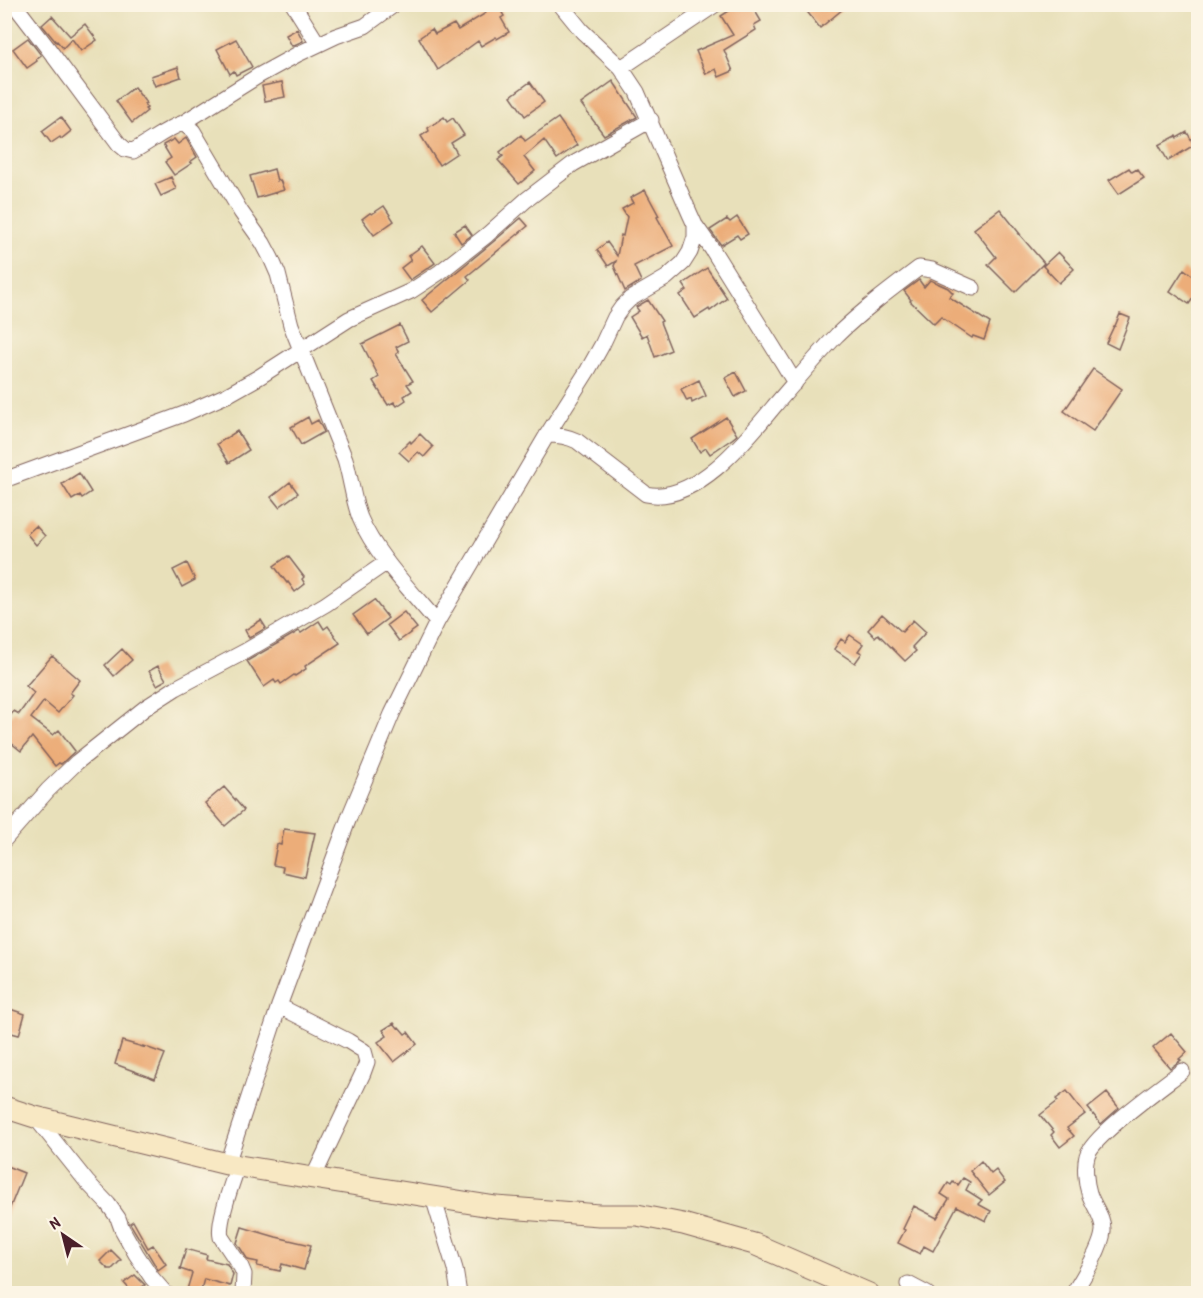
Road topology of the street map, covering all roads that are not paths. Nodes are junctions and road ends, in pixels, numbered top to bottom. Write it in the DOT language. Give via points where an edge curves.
graph roads {
  1 [pos="14,4"];
  2 [pos="294,4"];
  3 [pos="395,4"];
  4 [pos="560,4"];
  5 [pos="717,4"];
  6 [pos="318,44"];
  7 [pos="621,68"];
  8 [pos="651,120"];
  9 [pos="183,123"];
  10 [pos="695,225"];
  11 [pos="974,288"];
  12 [pos="300,350"];
  13 [pos="795,383"];
  14 [pos="547,435"];
  15 [pos="4,480"];
  16 [pos="387,562"];
  17 [pos="437,622"];
  18 [pos="4,840"];
  19 [pos="279,1006"];
  20 [pos="1182,1071"];
  21 [pos="4,1107"];
  22 [pos="35,1117"];
  23 [pos="232,1164"];
  24 [pos="313,1178"];
  25 [pos="433,1197"];
  26 [pos="908,1284"];
  27 [pos="158,1291"];
  28 [pos="243,1293"];
  29 [pos="459,1293"];
  30 [pos="869,1293"];
  31 [pos="927,1293"];
  32 [pos="1073,1293"];
  1 -- 9 [label="street" via="125,149 133,151"];
  2 -- 6 [label="street"];
  3 -- 6 [label="street" via="365,27"];
  4 -- 7 [label="street"];
  5 -- 7 [label="street"];
  6 -- 9 [label="street"];
  7 -- 8 [label="street"];
  8 -- 10 [label="street"];
  8 -- 12 [label="street" via="573,164 440,272 411,291 349,319"];
  9 -- 12 [label="street" via="193,131 271,258"];
  10 -- 13 [label="street"];
  10 -- 14 [label="street" via="695,237 683,263 630,299 618,312 588,370"];
  11 -- 13 [label="street" via="919,268 837,335"];
  12 -- 15 [label="street" via="227,395 184,414"];
  12 -- 16 [label="street" via="345,459 361,520"];
  13 -- 14 [label="street" via="726,459 687,488 669,495 646,494 577,441"];
  14 -- 17 [label="street"];
  16 -- 17 [label="street"];
  16 -- 18 [label="street" via="326,604 145,708 77,762"];
  17 -- 19 [label="street" via="392,714 350,815"];
  19 -- 23 [label="street"];
  19 -- 24 [label="street" via="348,1041 367,1057"];
  20 -- 32 [label="street" via="1117,1123 1087,1155 1089,1193 1103,1231"];
  21 -- 22 [label="main road"];
  22 -- 23 [label="main road"];
  22 -- 27 [label="street" via="118,1218"];
  23 -- 24 [label="main road"];
  23 -- 28 [label="street" via="220,1232 244,1274"];
  24 -- 25 [label="main road"];
  25 -- 29 [label="street"];
  25 -- 30 [label="main road" via="496,1207 637,1215 683,1224 754,1244"];
  26 -- 31 [label="street"];
}
